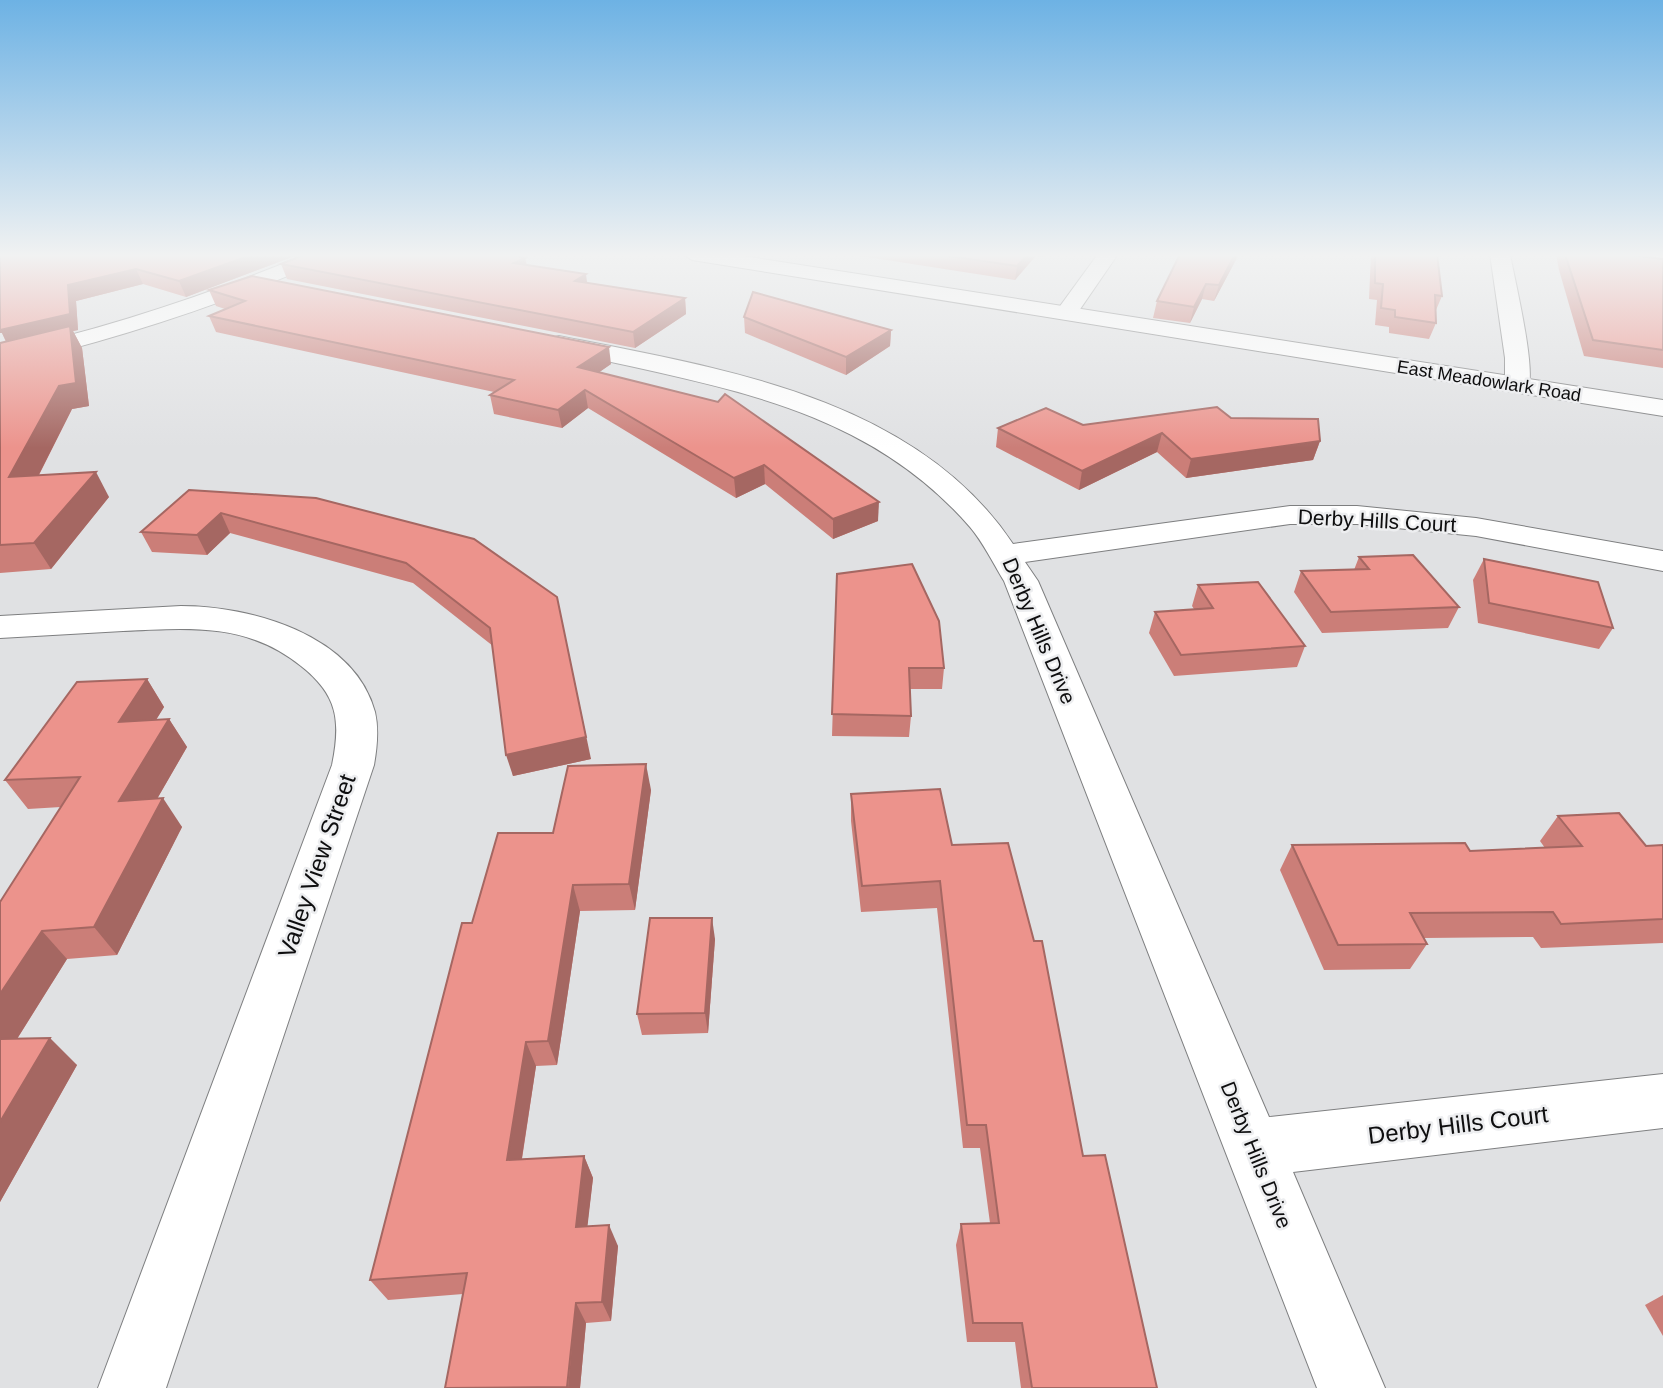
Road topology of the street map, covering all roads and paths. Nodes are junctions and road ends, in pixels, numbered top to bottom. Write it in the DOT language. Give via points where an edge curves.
graph roads {
  1 [pos="156,319"];
  2 [pos="1102,319"];
  3 [pos="1511,319"];
  4 [pos="532,338"];
  5 [pos="0,359"];
  6 [pos="1518,385"];
  7 [pos="1663,408"];
  8 [pos="1007,555"];
  9 [pos="1663,561"];
  10 [pos="0,627"];
  11 [pos="1663,1101"];
  12 [pos="1253,1148"];
  13 [pos="132,1388"];
  14 [pos="1351,1388"];
  1 -- 5 [label="street"];
  2 -- 6 [label="street, East Meadowlark Road"];
  3 -- 6 [label="street"];
  4 -- 8 [label="street, Derby Hills Drive" via="727,379 819,410 911,457 952,488 988,526"];
  6 -- 7 [label="street, East Meadowlark Road"];
  8 -- 9 [label="street, Derby Hills Court" via="1290,515 1357,515 1476,527"];
  8 -- 12 [label="street, Derby Hills Drive"];
  10 -- 13 [label="street, Valley View Street" via="196,617 238,623 304,649 336,675 353,704 358,738 353,765"];
  11 -- 12 [label="street, Derby Hills Court"];
  12 -- 14 [label="street, Derby Hills Drive"];
}
